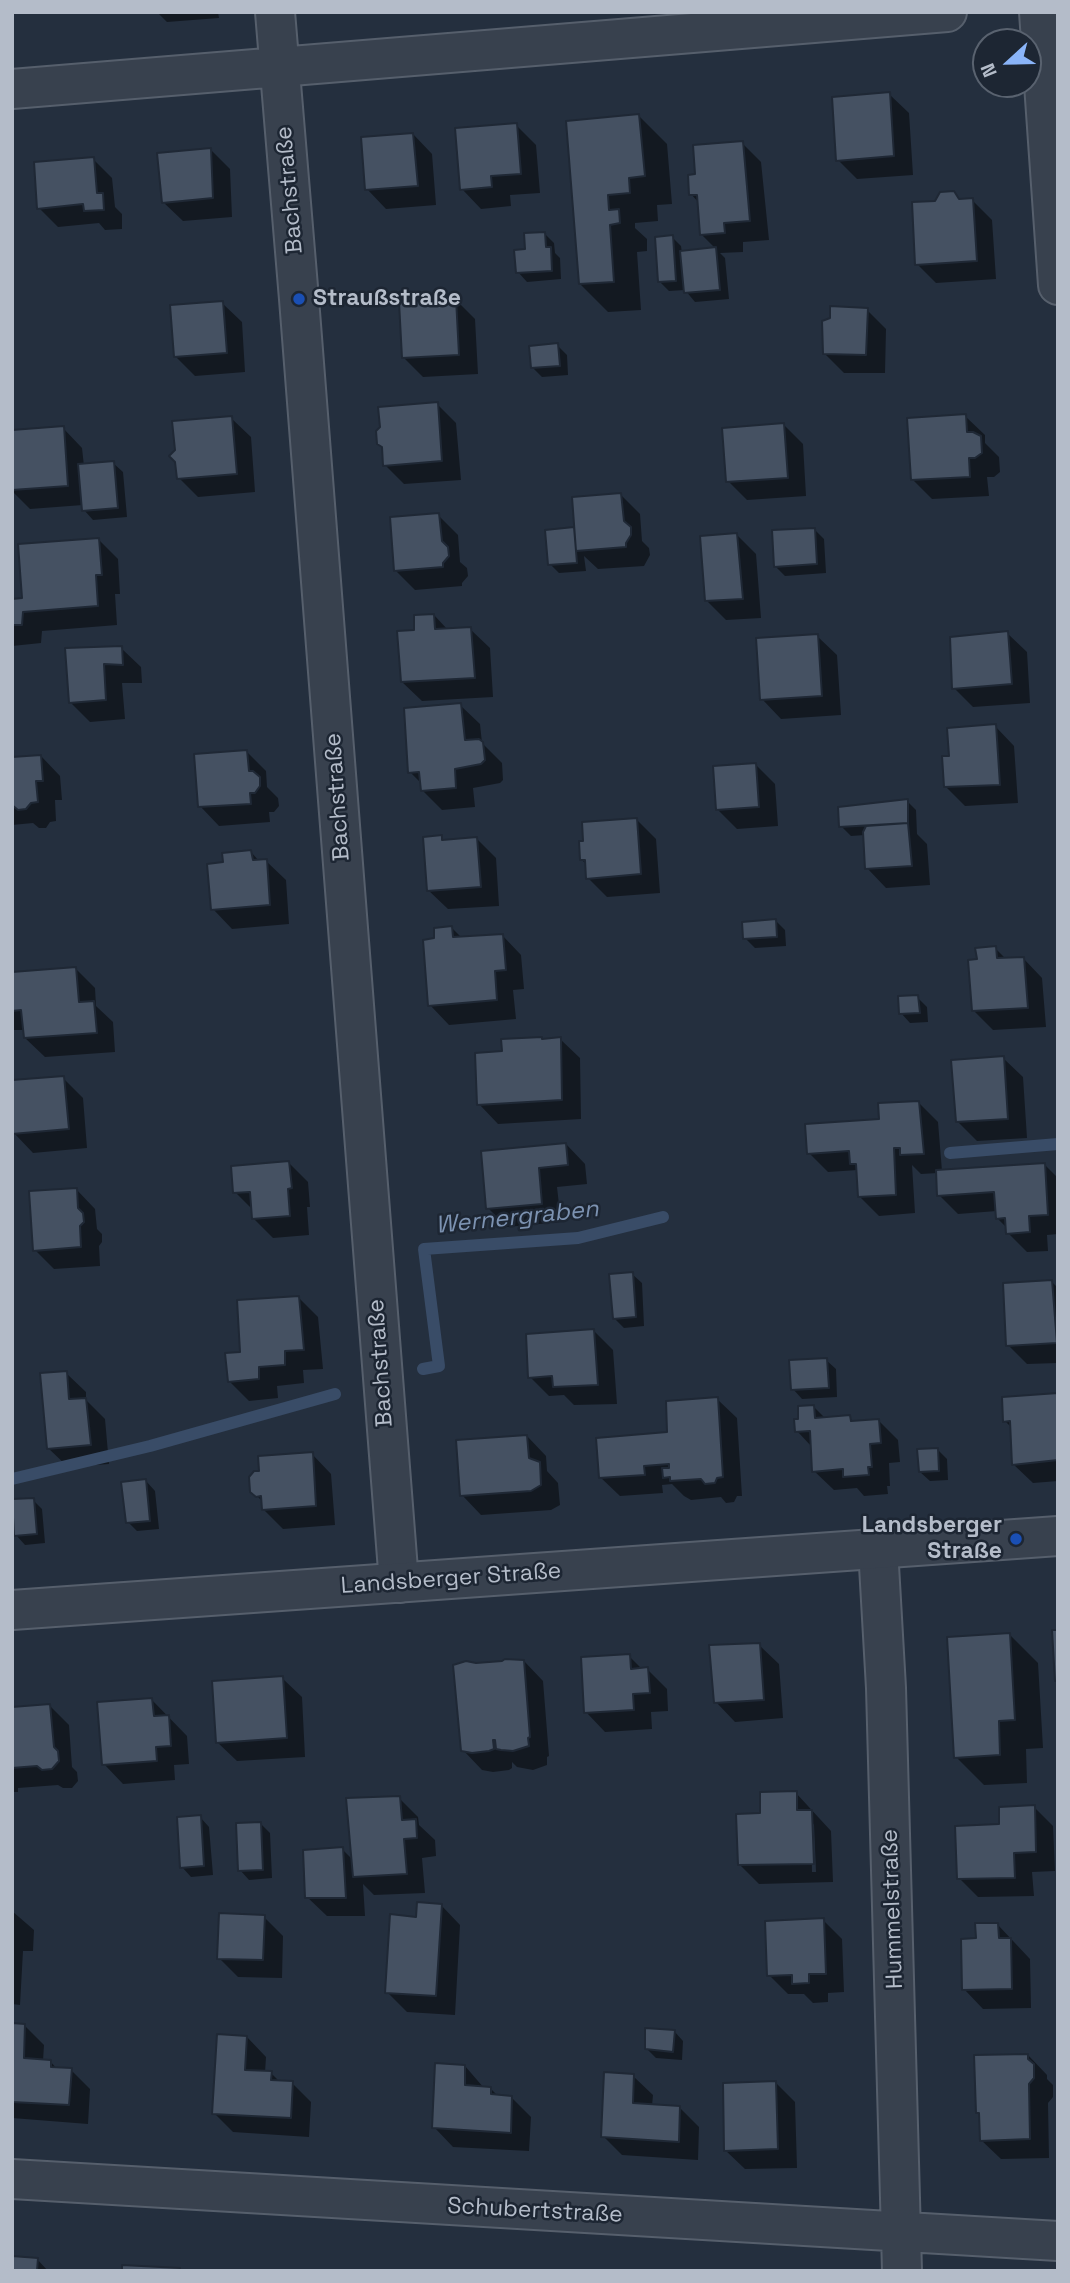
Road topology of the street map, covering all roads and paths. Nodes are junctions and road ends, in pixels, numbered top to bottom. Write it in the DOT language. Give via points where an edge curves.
graph roads {
  1 [pos="275,12"];
  2 [pos="947,12"];
  3 [pos="1039,12"];
  4 [pos="279,67"];
  5 [pos="12,89"];
  6 [pos="1058,285"];
  7 [pos="1058,1536"];
  8 [pos="878,1548"];
  9 [pos="399,1583"];
  10 [pos="12,1610"];
  11 [pos="12,2179"];
  12 [pos="902,2232"];
  13 [pos="1058,2241"];
  14 [pos="902,2271"];
  1 -- 4 [label="street, Bachstraße"];
  2 -- 4 [label="street"];
  3 -- 6 [label="street"];
  4 -- 5 [label="street"];
  4 -- 9 [label="street, Bachstraße"];
  7 -- 8 [label="street, Landsberger Straße"];
  8 -- 9 [label="street, Landsberger Straße"];
  8 -- 12 [label="street, Hummelstraße"];
  9 -- 10 [label="street, Landsberger Straße"];
  11 -- 12 [label="street, Schubertstraße"];
  12 -- 13 [label="street, Schubertstraße"];
  12 -- 14 [label="street, Hummelstraße"];
}
